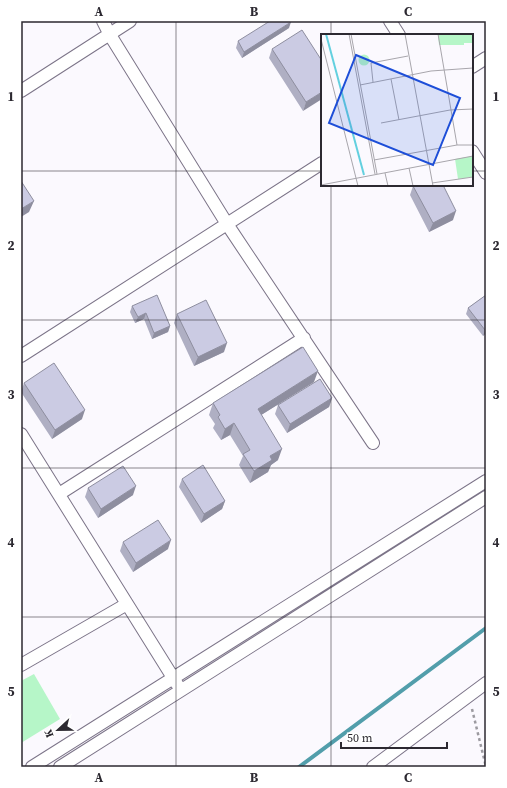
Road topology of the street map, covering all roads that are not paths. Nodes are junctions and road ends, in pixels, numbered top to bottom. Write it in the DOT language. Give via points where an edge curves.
graph roads {
  1 [pos="103,21"];
  2 [pos="130,21"];
  3 [pos="390,21"];
  4 [pos="398,34"];
  5 [pos="110,35"];
  6 [pos="486,58"];
  7 [pos="473,66"];
  8 [pos="21,91"];
  9 [pos="473,153"];
  10 [pos="321,164"];
  11 [pos="486,173"];
  12 [pos="227,224"];
  13 [pos="304,338"];
  14 [pos="21,356"];
  15 [pos="21,434"];
  16 [pos="373,443"];
  17 [pos="486,480"];
  18 [pos="59,494"];
  19 [pos="486,497"];
  20 [pos="127,604"];
  21 [pos="21,665"];
  22 [pos="173,678"];
  23 [pos="486,683"];
  24 [pos="181,690"];
  25 [pos="32,767"];
  26 [pos="60,767"];
  27 [pos="373,767"];
  1 -- 5 [label="street"];
  2 -- 5 [label="street"];
  3 -- 4 [label="street"];
  5 -- 8 [label="street"];
  5 -- 12 [label="street"];
  6 -- 7 [label="street"];
  9 -- 11 [label="street"];
  10 -- 12 [label="street"];
  12 -- 13 [label="street"];
  12 -- 14 [label="street"];
  13 -- 16 [label="street"];
  13 -- 18 [label="street"];
  15 -- 18 [label="street"];
  17 -- 22 [label="street"];
  18 -- 20 [label="street"];
  19 -- 24 [label="street"];
  20 -- 21 [label="street"];
  20 -- 22 [label="street"];
  22 -- 24 [label="street"];
  22 -- 25 [label="street"];
  23 -- 27 [label="street"];
  24 -- 26 [label="street"];
}
